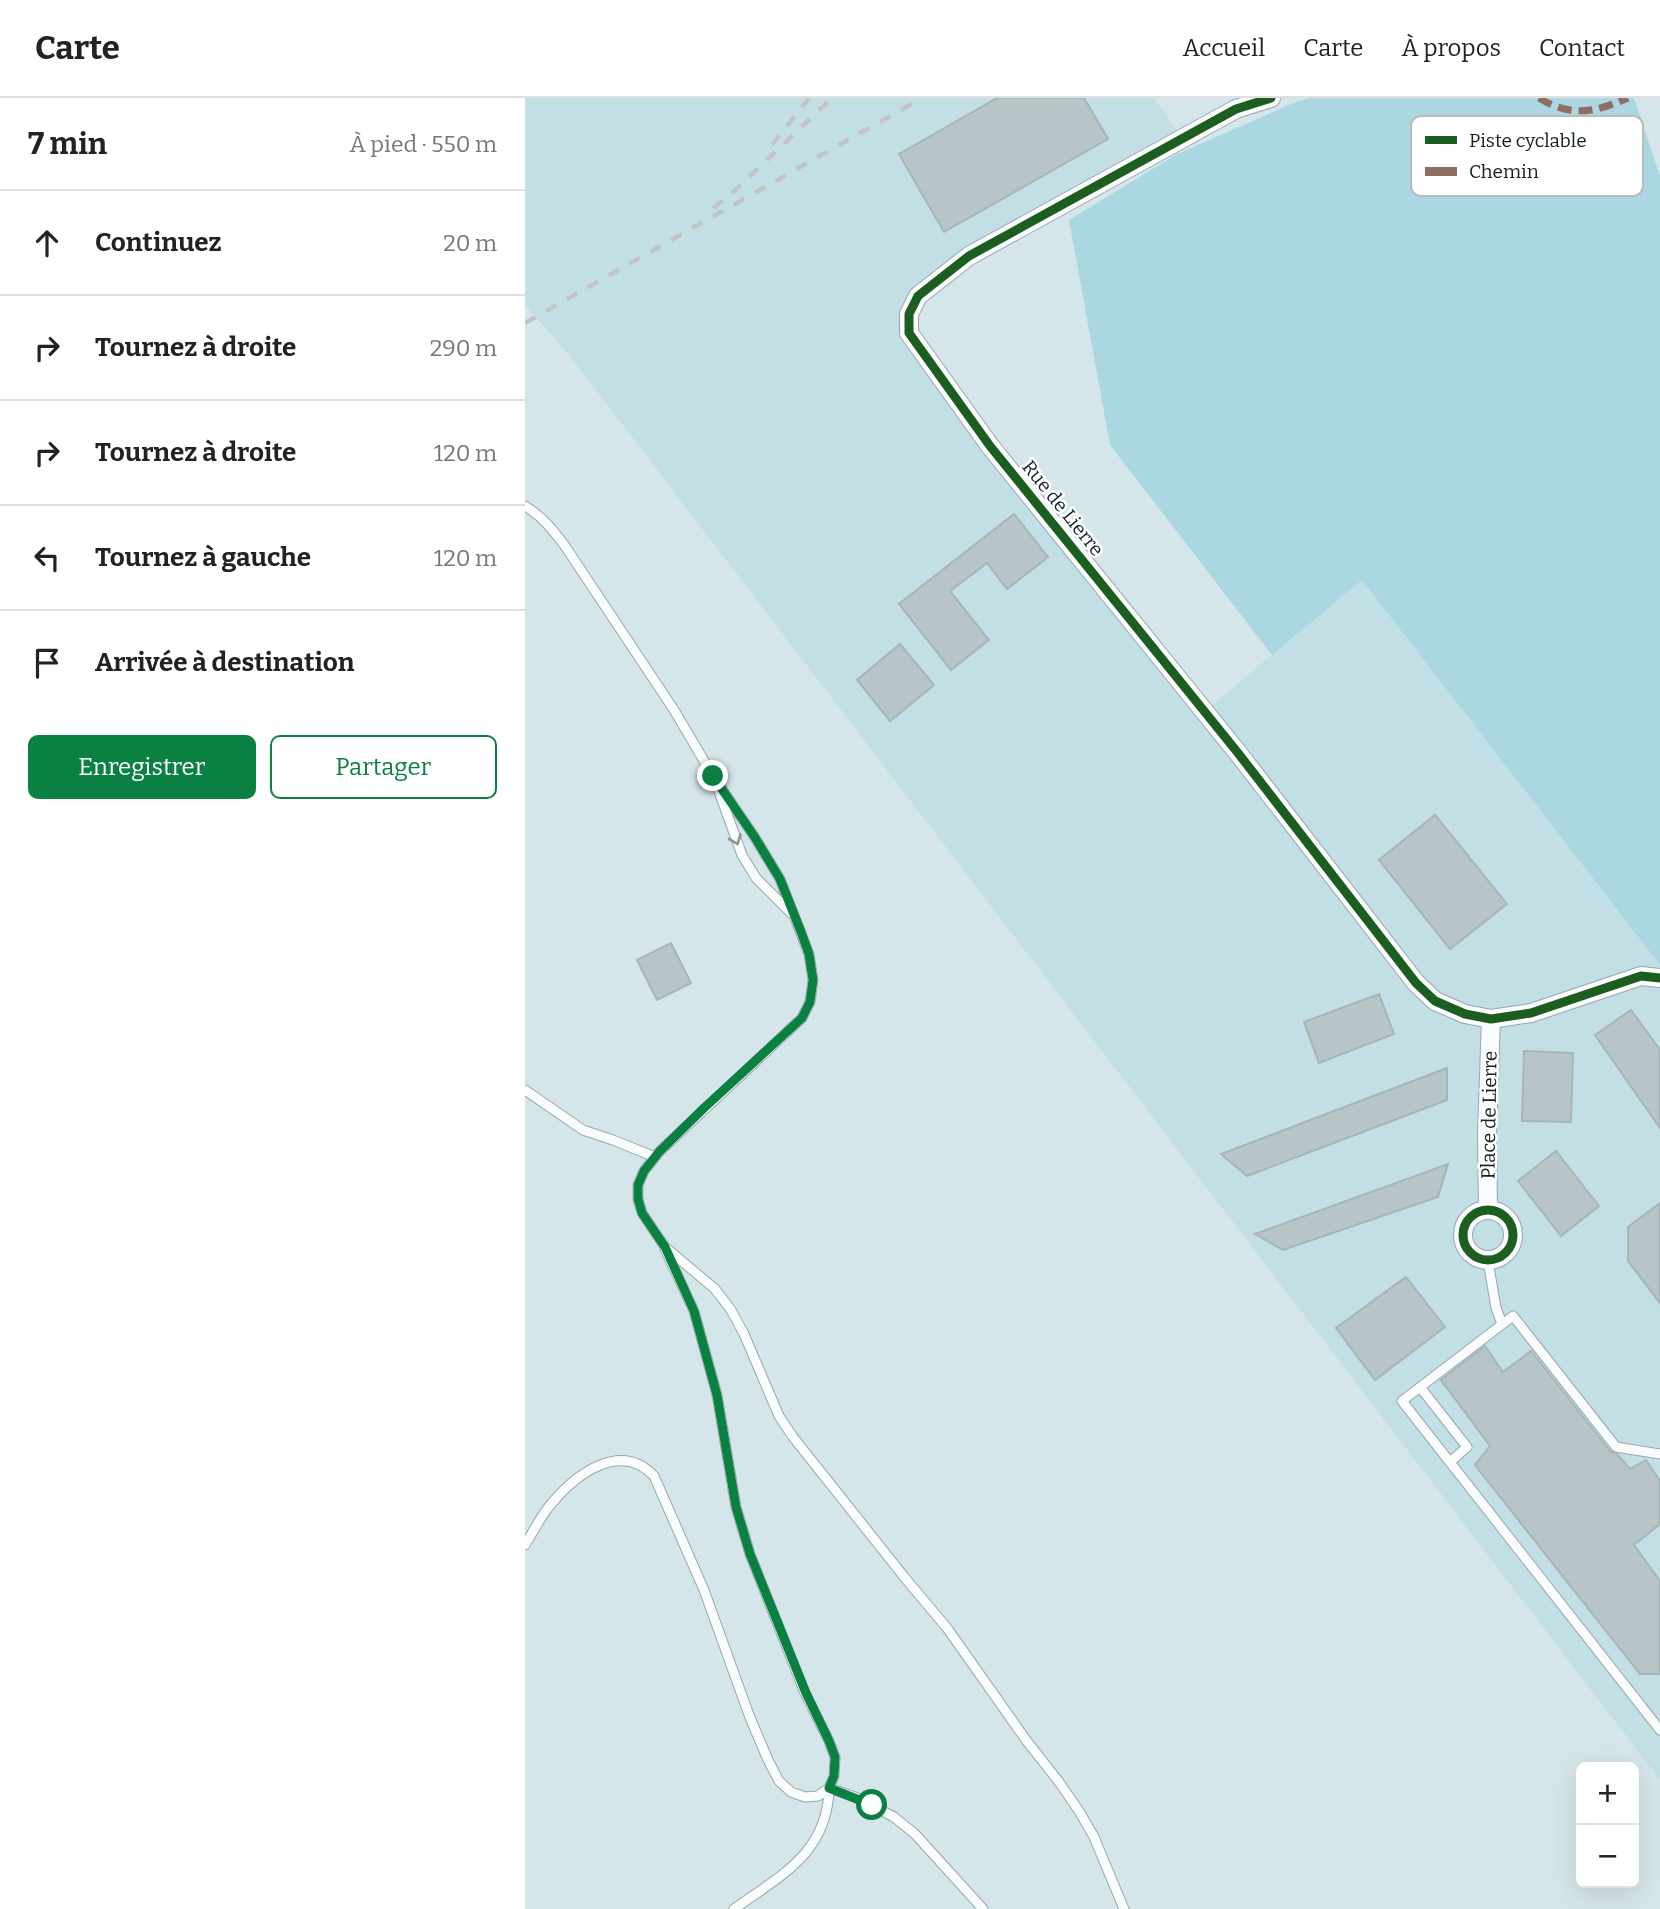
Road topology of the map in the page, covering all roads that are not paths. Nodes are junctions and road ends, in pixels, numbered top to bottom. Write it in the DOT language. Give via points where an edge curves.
graph roads {
  1 [pos="1271,98"];
  2 [pos="525,506"];
  3 [pos="713,776"];
  4 [pos="795,917"];
  5 [pos="1660,978"];
  6 [pos="1492,1019"];
  7 [pos="525,1090"];
  8 [pos="655,1157"];
  9 [pos="1488,1210"];
  10 [pos="665,1247"];
  11 [pos="1487,1261"];
  12 [pos="1502,1324"];
  13 [pos="1420,1387"];
  14 [pos="1660,1454"];
  15 [pos="1450,1462"];
  16 [pos="525,1545"];
  17 [pos="1660,1730"];
  18 [pos="829,1788"];
  19 [pos="734,1909"];
  20 [pos="983,1909"];
  21 [pos="1124,1909"];
  1 -- 6 [label="street, Rue de Lierre" via="1236,110 969,256 918,296 909,314 909,333 990,446 1416,983 1435,1000 1465,1014"];
  2 -- 3 [label="lane" via="548,524 565,546"];
  3 -- 4 [label="lane" via="780,879"];
  3 -- 4 [label="lane, one-way" via="742,855 756,878"];
  4 -- 8 [label="lane" via="813,980 802,1018"];
  5 -- 6 [label="street" via="1640,976 1531,1013"];
  6 -- 9 [label="street, Place de Lierre"];
  7 -- 8 [label="lane" via="583,1130"];
  8 -- 10 [label="lane" via="638,1185 638,1199"];
  9 -- 11 [label="street" via="1472,1216 1463,1230 1470,1253"];
  9 -- 11 [label="street" via="1509,1221 1513,1237 1507,1252"];
  10 -- 18 [label="lane" via="694,1311 717,1395 736,1507 750,1554 835,1757"];
  10 -- 21 [label="lane" via="715,1289 731,1310 793,1437 947,1628 1073,1801 1094,1837"];
  11 -- 12 [label="lane"];
  12 -- 13 [label="lane"];
  12 -- 14 [label="lane" via="1513,1316 1616,1447"];
  13 -- 15 [label="lane" via="1467,1447"];
  13 -- 15 [label="lane" via="1402,1401"];
  15 -- 17 [label="lane"];
  16 -- 18 [label="lane" via="551,1504 591,1469 615,1461 645,1466 654,1476 699,1579 749,1715 779,1781 805,1797 818,1796"];
  18 -- 19 [label="lane" via="825,1815 812,1846 780,1878"];
  18 -- 20 [label="lane" via="894,1817"];
}
